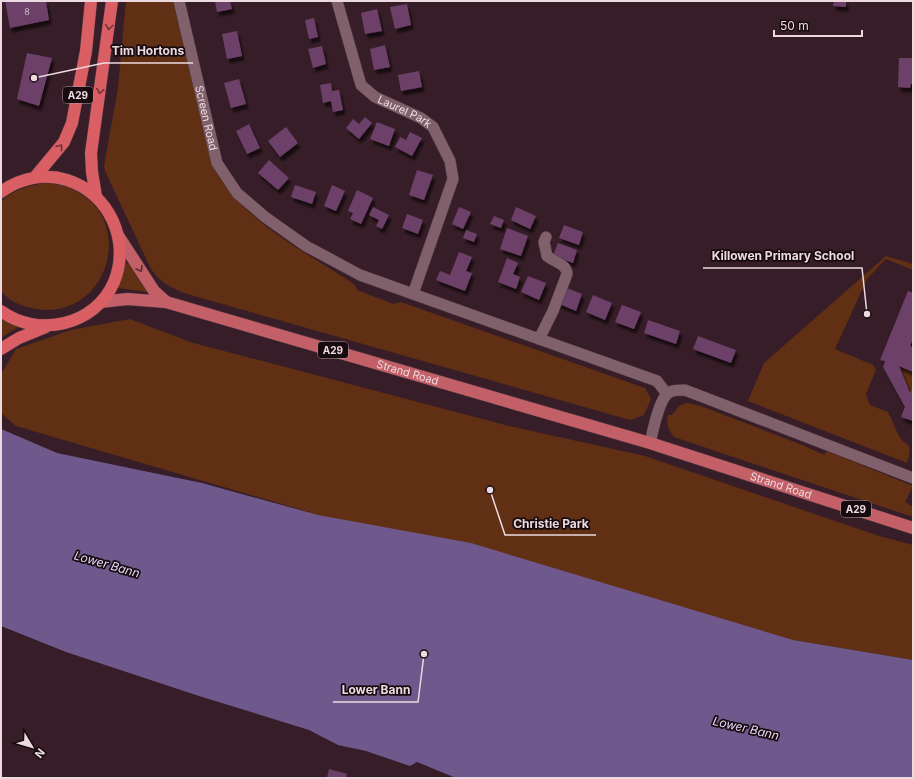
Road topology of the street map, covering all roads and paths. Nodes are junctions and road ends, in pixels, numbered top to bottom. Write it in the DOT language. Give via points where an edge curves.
graph roads {
  1 [pos="82,1"];
  2 [pos="91,1"];
  3 [pos="112,1"];
  4 [pos="179,1"];
  5 [pos="337,1"];
  6 [pos="86,51"];
  7 [pos="35,177"];
  8 [pos="1,192"];
  9 [pos="96,196"];
  10 [pos="546,236"];
  11 [pos="119,237"];
  12 [pos="413,294"];
  13 [pos="100,302"];
  14 [pos="166,302"];
  15 [pos="1,311"];
  16 [pos="49,326"];
  17 [pos="539,339"];
  18 [pos="1,349"];
  19 [pos="667,394"];
  20 [pos="650,443"];
  21 [pos="913,478"];
  22 [pos="913,528"];
  1 -- 6 [label="highway"];
  2 -- 6 [label="highway, A29"];
  3 -- 9 [label="highway, A29, one-way" via="91,153"];
  4 -- 12 [label="street, Screen Road" via="217,163 237,192 265,217 306,246 360,275"];
  5 -- 12 [label="street, Laurel Park" via="361,85 375,97 421,118 433,127 450,161 453,179"];
  7 -- 6 [label="highway, A29, one-way" via="59,150 70,129"];
  7 -- 8 [label="highway, A29" via="12,184"];
  7 -- 9 [label="highway, A29" via="57,177 78,184"];
  9 -- 11 [label="highway, A29" via="110,213"];
  10 -- 17 [label="street" via="544,242 547,256 564,266 567,274"];
  11 -- 13 [label="highway, A29" via="120,260 114,283"];
  11 -- 14 [label="main road, Strand Road / A29, one-way" via="154,291"];
  12 -- 17 [label="street"];
  13 -- 14 [label="main road, Strand Road / A29" via="127,299"];
  13 -- 16 [label="highway, A29" via="86,315"];
  14 -- 20 [label="main road, Strand Road / A29"];
  15 -- 16 [label="highway, A29" via="29,325"];
  16 -- 18 [label="highway, A29" via="19,338"];
  17 -- 19 [label="street" via="657,381"];
  19 -- 20 [label="street" via="661,405"];
  19 -- 21 [label="street" via="676,389 685,390"];
  20 -- 22 [label="main road, Strand Road / A29"];
}
